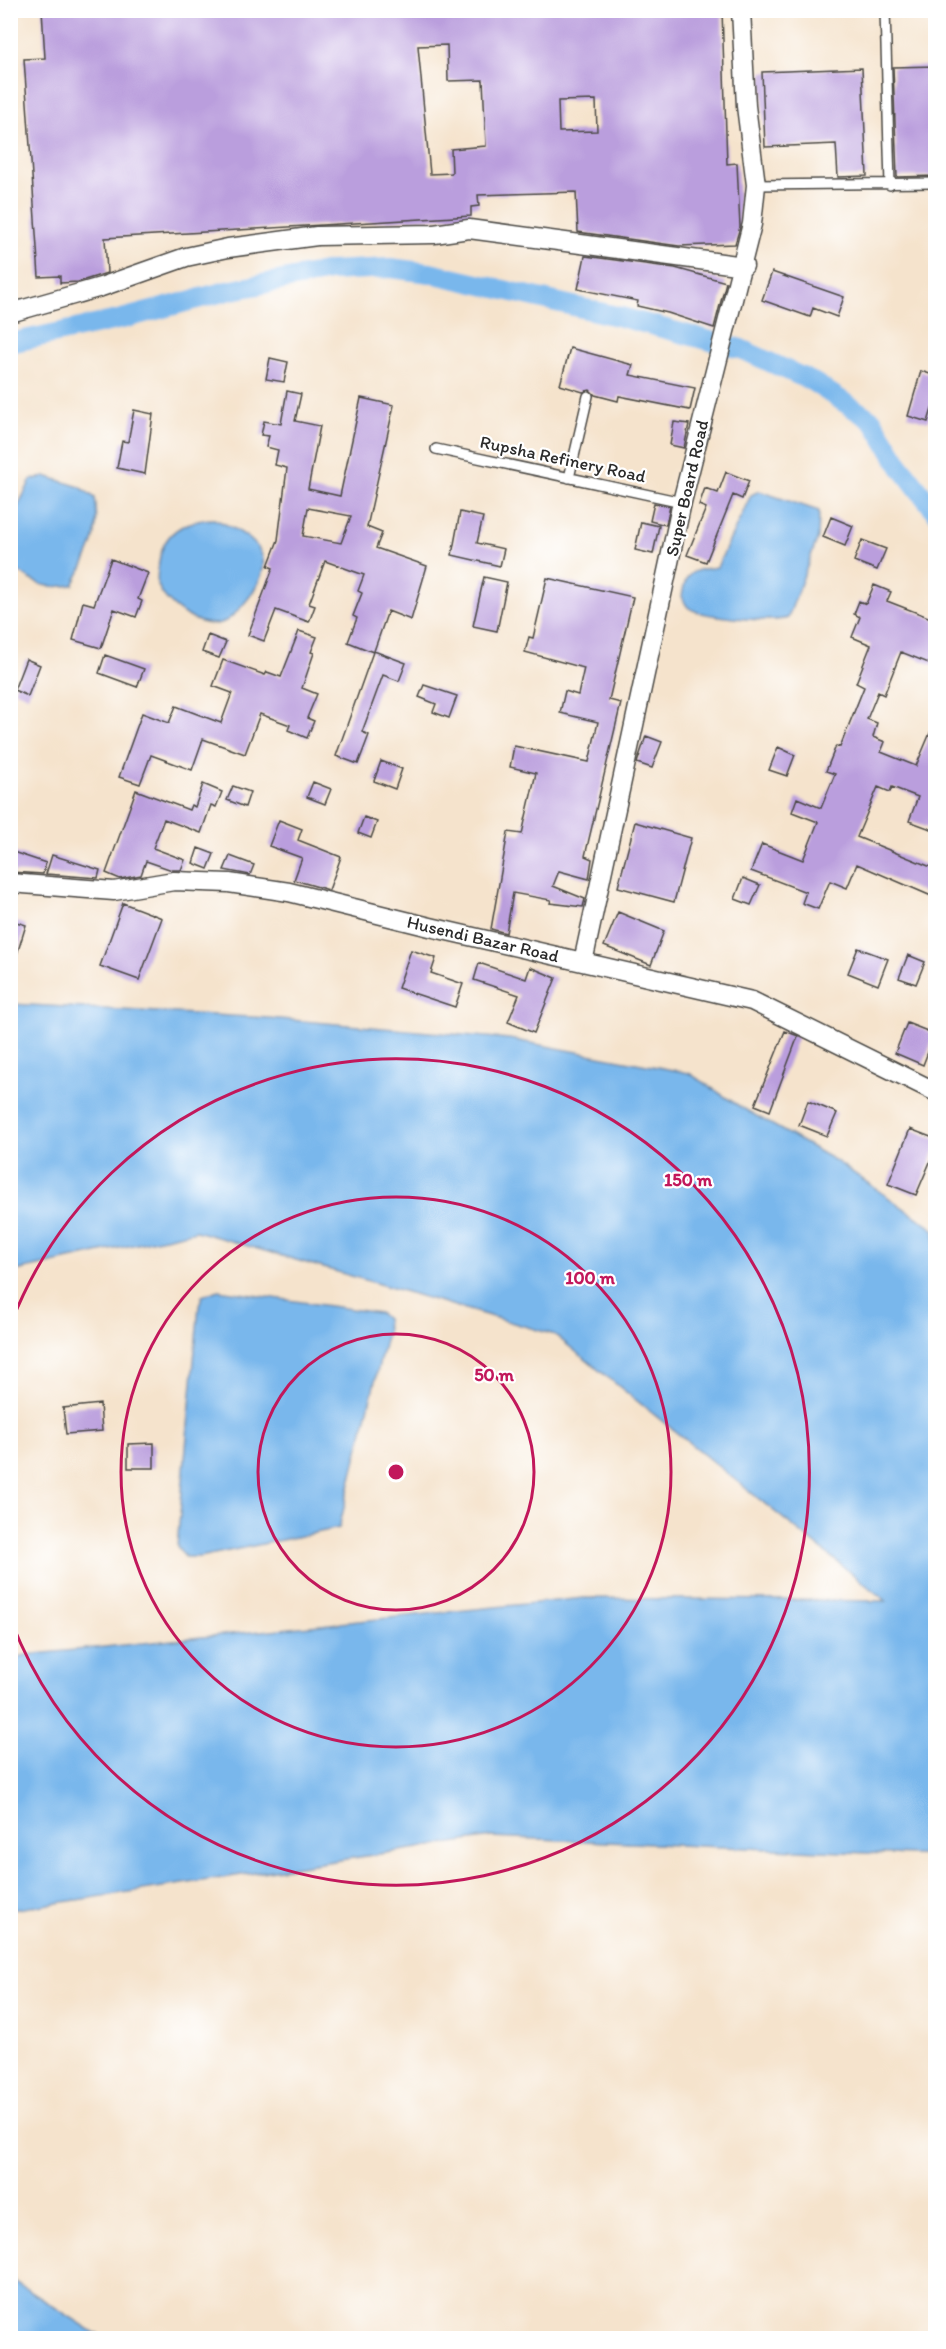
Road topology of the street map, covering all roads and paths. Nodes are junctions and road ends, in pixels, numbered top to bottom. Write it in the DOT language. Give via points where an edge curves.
graph roads {
  1 [pos="741,10"];
  2 [pos="885,10"];
  3 [pos="936,183"];
  4 [pos="756,185"];
  5 [pos="890,185"];
  6 [pos="744,266"];
  7 [pos="10,313"];
  8 [pos="588,396"];
  9 [pos="436,449"];
  10 [pos="569,478"];
  11 [pos="682,502"];
  12 [pos="10,883"];
  13 [pos="583,962"];
  14 [pos="936,1092"];
  1 -- 4 [label="street, Super Board Road" via="746,106"];
  2 -- 5 [label="lane"];
  3 -- 5 [label="lane"];
  4 -- 5 [label="lane"];
  4 -- 6 [label="street, Super Board Road"];
  6 -- 7 [label="street" via="469,229 434,234 318,236 186,257"];
  6 -- 11 [label="street, Super Board Road"];
  8 -- 10 [label="lane"];
  9 -- 10 [label="lane, Rupsha Refinery Road"];
  10 -- 11 [label="lane, Rupsha Refinery Road"];
  11 -- 13 [label="street, Super Board Road"];
  12 -- 13 [label="street, Husendi Bazar Road" via="114,891 174,881 288,891"];
  13 -- 14 [label="street, Husendi Bazar Road" via="752,1001"];
}
